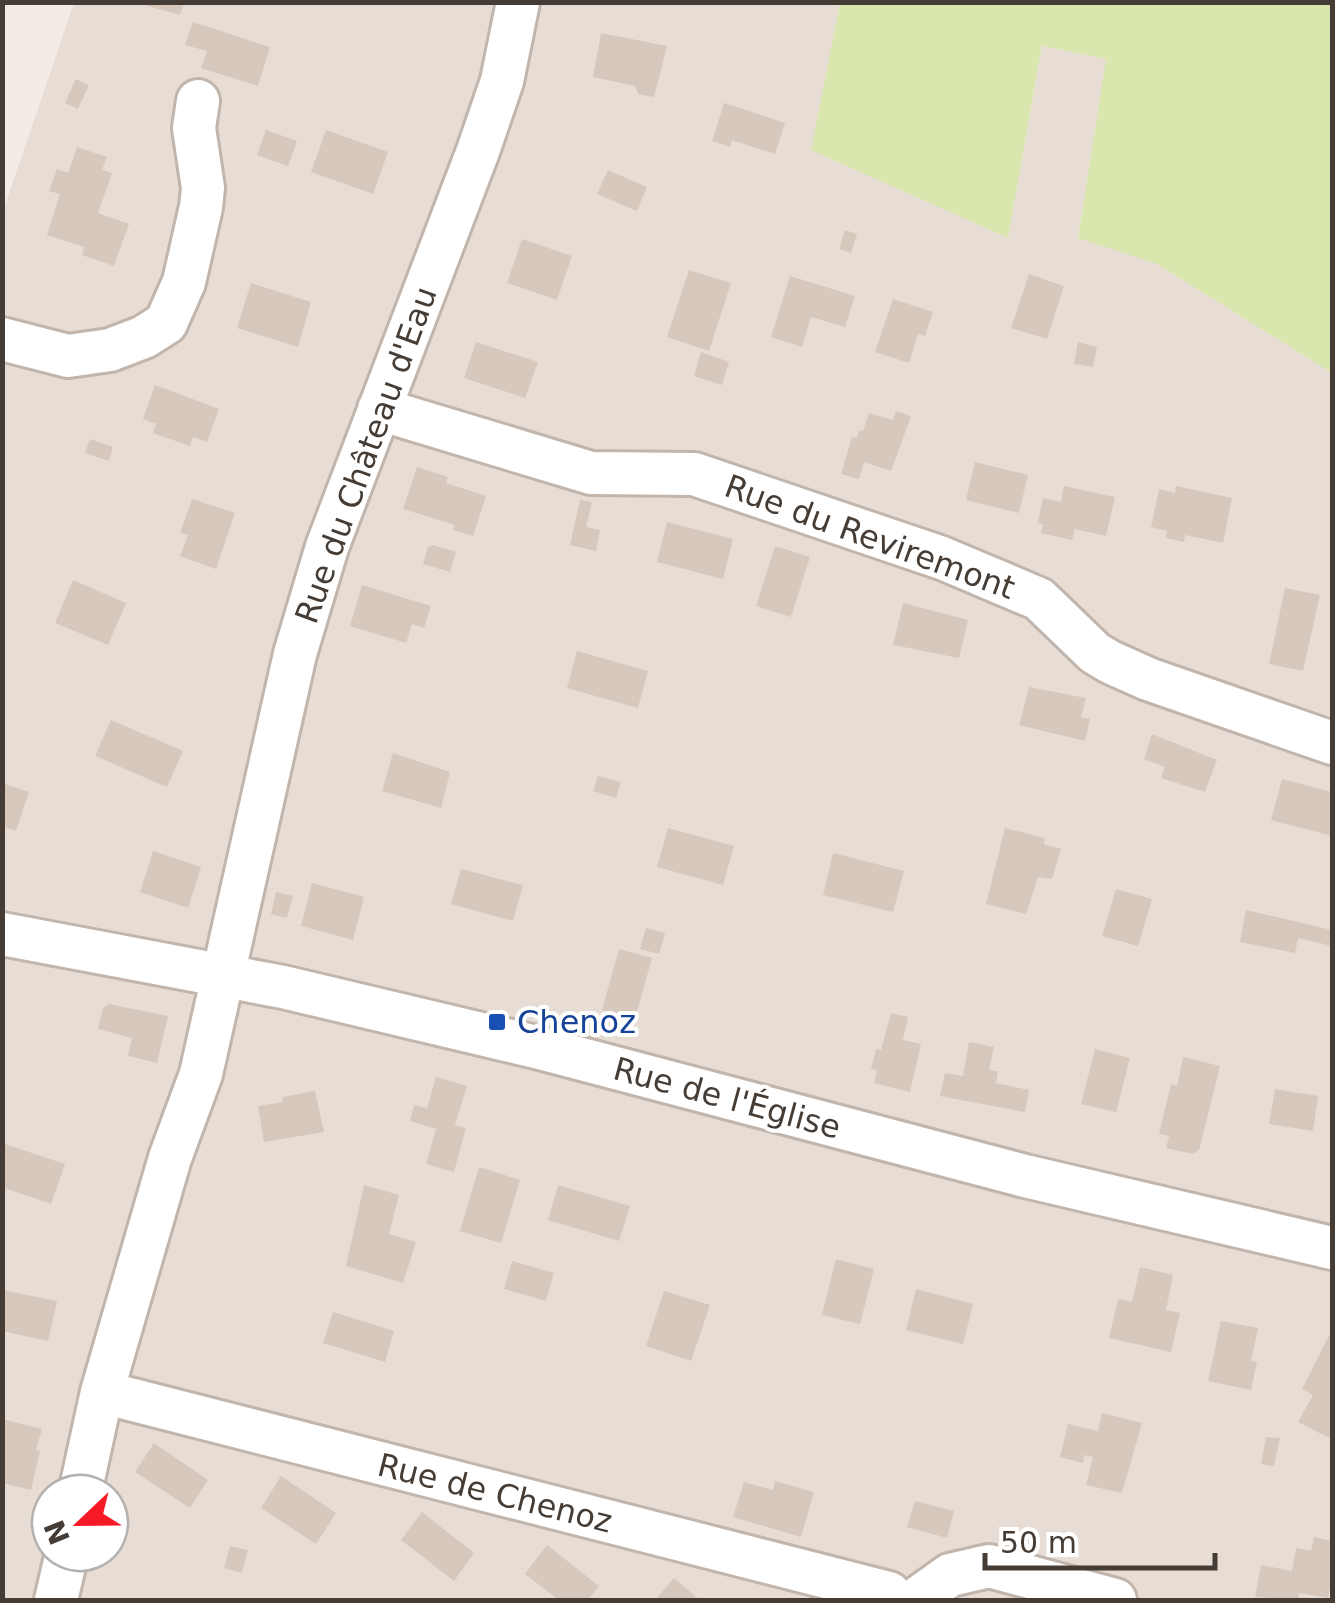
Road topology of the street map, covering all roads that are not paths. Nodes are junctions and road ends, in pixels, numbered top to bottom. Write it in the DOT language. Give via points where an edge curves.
graph roads {
  1 [pos="518,2"];
  2 [pos="198,101"];
  3 [pos="2,339"];
  4 [pos="379,409"];
  5 [pos="1332,744"];
  6 [pos="2,934"];
  7 [pos="225,974"];
  8 [pos="1332,1248"];
  9 [pos="102,1392"];
  10 [pos="84,1473"];
  11 [pos="62,1573"];
  12 [pos="902,1597"];
  13 [pos="56,1600"];
  14 [pos="1114,1600"];
  1 -- 4 [label="street, Rue du Château d'Eau" via="502,82"];
  2 -- 3 [label="street" via="201,207 184,282 166,323 110,350 68,356"];
  4 -- 5 [label="street, Rue du Reviremont" via="591,473 694,474 942,558 1039,599 1110,662"];
  4 -- 7 [label="street, Rue du Château d'Eau" via="326,547 295,654"];
  6 -- 7 [label="street, Rue de l'Église"];
  7 -- 8 [label="street, Rue de l'Église"];
  7 -- 9 [label="street" via="201,1074"];
  9 -- 10 [label="street"];
  9 -- 12 [label="street, Rue de Chenoz"];
  11 -- 13 [label="street"];
  12 -- 14 [label="street" via="989,1566"];
}
